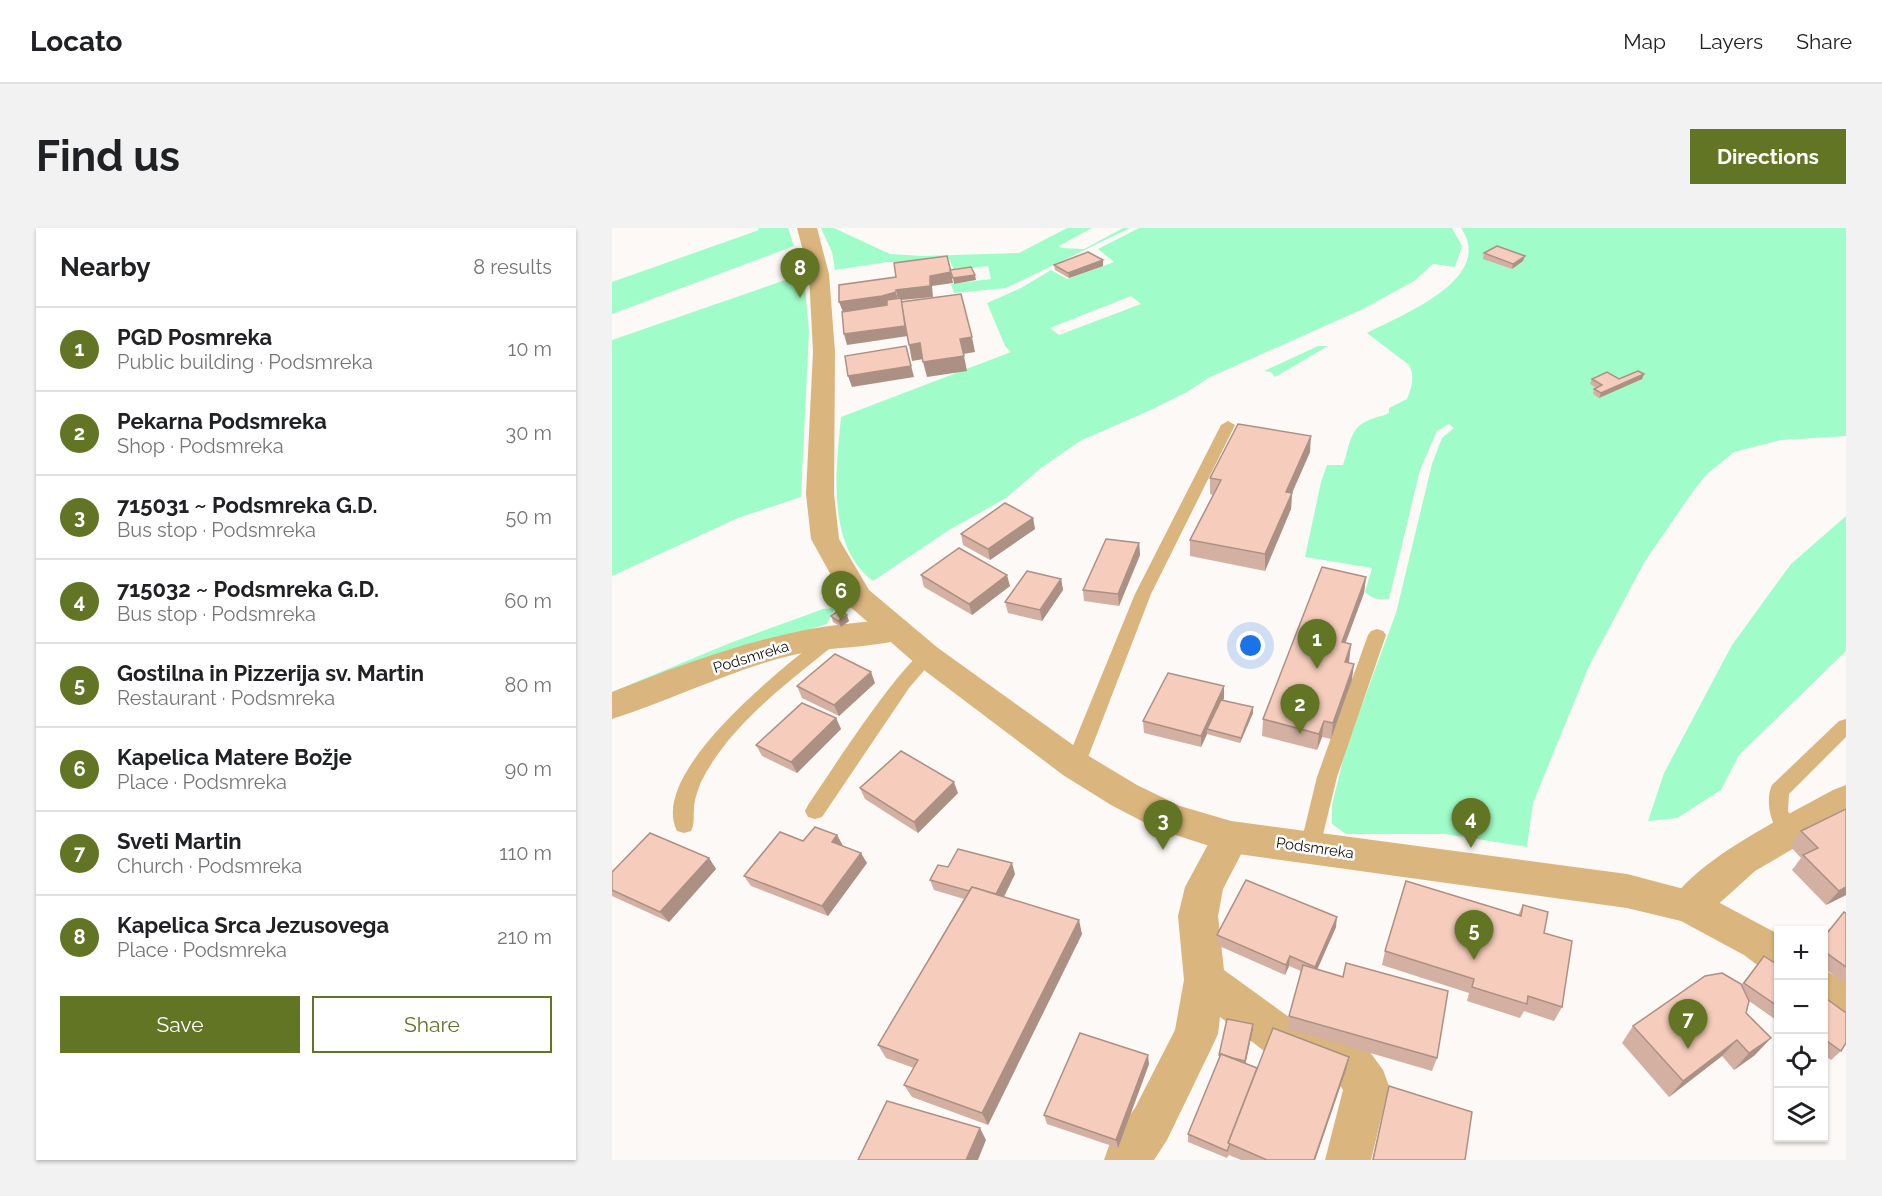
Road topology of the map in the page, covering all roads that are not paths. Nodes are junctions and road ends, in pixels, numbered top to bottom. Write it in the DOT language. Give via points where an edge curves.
graph roads {
  1 [pos="807,228"];
  2 [pos="1228,425"];
  3 [pos="896,630"];
  4 [pos="1377,635"];
  5 [pos="833,638"];
  6 [pos="927,656"];
  7 [pos="612,706"];
  8 [pos="1846,726"];
  9 [pos="1075,765"];
  10 [pos="1846,800"];
  11 [pos="815,811"];
  12 [pos="684,825"];
  13 [pos="1791,832"];
  14 [pos="1231,837"];
  15 [pos="1310,847"];
  16 [pos="1689,906"];
  17 [pos="1774,953"];
  18 [pos="1205,980"];
  19 [pos="1828,993"];
  20 [pos="1846,1006"];
  21 [pos="1127,1160"];
  22 [pos="1348,1160"];
  1 -- 3 [label="street, Podsmreka" via="819,274 824,352 820,494 825,539 858,597"];
  2 -- 9 [label="lane" via="1143,594"];
  3 -- 5 [label="street, Podsmreka"];
  3 -- 6 [label="street, Podsmreka"];
  4 -- 15 [label="lane" via="1327,777"];
  5 -- 7 [label="street, Podsmreka" via="744,657"];
  5 -- 12 [label="lane" via="787,674 728,730 698,770 684,805"];
  6 -- 9 [label="street, Podsmreka"];
  6 -- 11 [label="lane" via="903,683"];
  8 -- 13 [label="lane" via="1779,791 1778,812"];
  9 -- 14 [label="street, Podsmreka" via="1170,818"];
  10 -- 13 [label="street"];
  13 -- 16 [label="street" via="1742,860"];
  14 -- 15 [label="street, Podsmreka"];
  14 -- 18 [label="street" via="1204,888 1198,916"];
  15 -- 16 [label="street, Podsmreka" via="1606,888"];
  16 -- 17 [label="street, Podsmreka"];
  18 -- 21 [label="street" via="1196,1034 1151,1124"];
  18 -- 22 [label="street" via="1279,1036 1351,1063 1366,1086"];
  19 -- 20 [label="street"];
}
